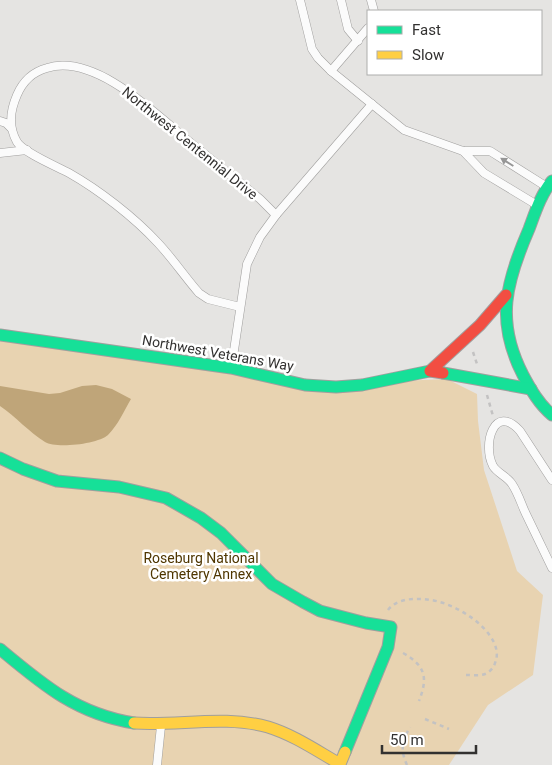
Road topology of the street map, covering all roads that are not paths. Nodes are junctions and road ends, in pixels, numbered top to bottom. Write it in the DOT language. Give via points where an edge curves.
graph roads {
  1 [pos="300,0"];
  2 [pos="341,0"];
  3 [pos="367,29"];
  4 [pos="358,41"];
  5 [pos="330,71"];
  6 [pos="372,104"];
  7 [pos="0,121"];
  8 [pos="11,128"];
  9 [pos="27,150"];
  10 [pos="463,151"];
  11 [pos="0,153"];
  12 [pos="550,184"];
  13 [pos="539,206"];
  14 [pos="276,215"];
  15 [pos="506,295"];
  16 [pos="240,307"];
  17 [pos="0,335"];
  18 [pos="230,368"];
  19 [pos="430,371"];
  20 [pos="531,389"];
  21 [pos="552,415"];
  22 [pos="0,458"];
  23 [pos="552,480"];
  24 [pos="552,568"];
  25 [pos="0,649"];
  26 [pos="162,724"];
  27 [pos="157,765"];
  1 -- 5 [label="lane" via="312,49"];
  2 -- 4 [label="lane" via="348,29"];
  3 -- 4 [label="lane"];
  4 -- 5 [label="lane"];
  5 -- 6 [label="lane"];
  6 -- 10 [label="lane" via="404,130"];
  6 -- 14 [label="lane"];
  7 -- 8 [label="lane"];
  8 -- 9 [label="lane" via="19,144"];
  8 -- 14 [label="lane, Northwest Centennial Drive" via="13,104 27,78 40,70 66,64 91,72 115,83 142,103"];
  9 -- 11 [label="lane"];
  9 -- 16 [label="lane" via="70,174 133,220 208,299"];
  12 -- 10 [label="lane, one-way" via="490,150"];
  10 -- 13 [label="lane" via="484,173"];
  12 -- 13 [label="street, Northwest Veterans Way"];
  13 -- 15 [label="street, Northwest Veterans Way"];
  14 -- 16 [label="lane" via="260,237 247,264"];
  15 -- 19 [label="street, Northwest Veterans Way" via="490,317"];
  15 -- 20 [label="street, Northwest Veterans Way" via="509,340 516,363"];
  16 -- 18 [label="lane"];
  17 -- 18 [label="street, Northwest Veterans Way"];
  18 -- 19 [label="street, Northwest Veterans Way" via="305,385 336,387"];
  19 -- 20 [label="street, Northwest Veterans Way"];
  20 -- 21 [label="street, Northwest Veterans Way"];
  22 -- 26 [label="street" via="57,482 119,487 166,498 221,532 272,584 303,602 320,611 391,627 388,647 340,764 267,727 226,722"];
  23 -- 24 [label="lane" via="514,425 507,420 500,421 491,434 489,454 494,467 512,483"];
  25 -- 26 [label="street" via="52,692 73,704 126,722"];
  26 -- 27 [label="lane"];
}
